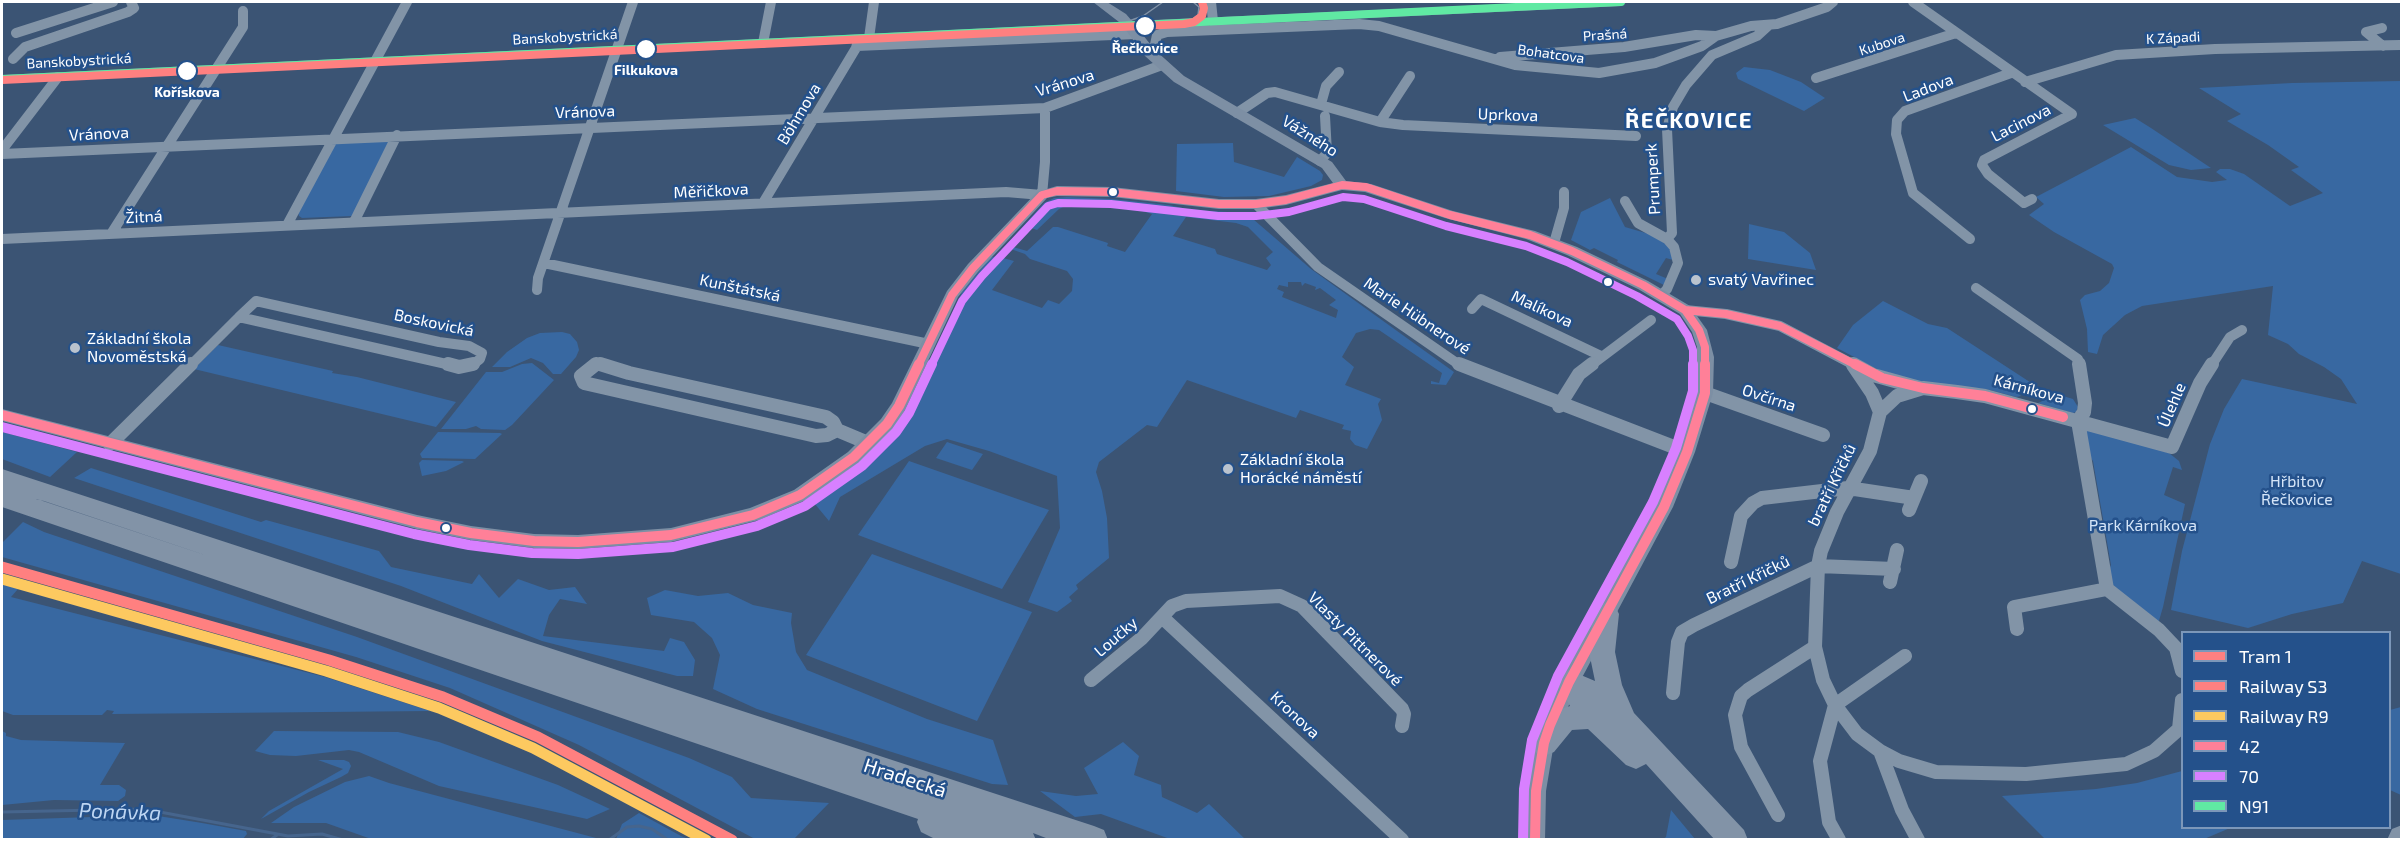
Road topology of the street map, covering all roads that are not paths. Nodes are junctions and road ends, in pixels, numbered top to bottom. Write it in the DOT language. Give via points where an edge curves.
graph roads {
  1 [pos="113,2"];
  2 [pos="133,2"];
  3 [pos="407,2"];
  4 [pos="633,2"];
  5 [pos="771,2"];
  6 [pos="874,2"];
  7 [pos="1099,2"];
  8 [pos="1210,2"];
  9 [pos="1621,2"];
  10 [pos="1833,2"];
  11 [pos="1913,2"];
  12 [pos="243,11"];
  13 [pos="101,12"];
  14 [pos="1330,15"];
  15 [pos="1213,21"];
  16 [pos="1397,26"];
  17 [pos="1769,26"];
  18 [pos="2382,28"];
  19 [pos="1132,30"];
  20 [pos="16,33"];
  21 [pos="1956,33"];
  22 [pos="1716,36"];
  23 [pos="861,41"];
  24 [pos="763,43"];
  25 [pos="2400,45"];
  26 [pos="1702,46"];
  27 [pos="2383,46"];
  28 [pos="617,50"];
  29 [pos="1150,53"];
  30 [pos="1712,56"];
  31 [pos="1495,58"];
  32 [pos="14,59"];
  33 [pos="375,62"];
  34 [pos="1162,65"];
  35 [pos="215,69"];
  36 [pos="1340,72"];
  37 [pos="2011,73"];
  38 [pos="1410,76"];
  39 [pos="57,77"];
  40 [pos="1816,78"];
  41 [pos="2,79"];
  42 [pos="2025,82"];
  43 [pos="1321,105"];
  44 [pos="1045,108"];
  45 [pos="1237,113"];
  46 [pos="1325,116"];
  47 [pos="814,118"];
  48 [pos="1380,122"];
  49 [pos="591,127"];
  50 [pos="397,135"];
  51 [pos="1636,136"];
  52 [pos="334,138"];
  53 [pos="166,146"];
  54 [pos="2,152"];
  55 [pos="1320,160"];
  56 [pos="1342,185"];
  57 [pos="1564,192"];
  58 [pos="1042,195"];
  59 [pos="2032,200"];
  60 [pos="1625,201"];
  61 [pos="763,203"];
  62 [pos="1256,204"];
  63 [pos="561,213"];
  64 [pos="354,222"];
  65 [pos="287,225"];
  66 [pos="111,234"];
  67 [pos="2,239"];
  68 [pos="1667,239"];
  69 [pos="1970,239"];
  70 [pos="1554,243"];
  71 [pos="544,263"];
  72 [pos="1976,288"];
  73 [pos="537,290"];
  74 [pos="1661,296"];
  75 [pos="1472,309"];
  76 [pos="1685,310"];
  77 [pos="239,317"];
  78 [pos="1651,320"];
  79 [pos="2242,330"];
  80 [pos="929,344"];
  81 [pos="1601,356"];
  82 [pos="1853,365"];
  83 [pos="1923,388"];
  84 [pos="1705,393"];
  85 [pos="1559,406"];
  86 [pos="1880,412"];
  87 [pos="2,415"];
  88 [pos="2078,421"];
  89 [pos="837,430"];
  90 [pos="1823,435"];
  91 [pos="868,443"];
  92 [pos="110,444"];
  93 [pos="1687,452"];
  94 [pos="2,478"];
  95 [pos="1922,481"];
  96 [pos="1848,488"];
  97 [pos="2,498"];
  98 [pos="39,500"];
  99 [pos="1897,550"];
  100 [pos="1731,562"];
  101 [pos="1818,566"];
  102 [pos="2107,589"];
  103 [pos="1606,615"];
  104 [pos="1162,618"];
  105 [pos="2017,629"];
  106 [pos="1815,646"];
  107 [pos="1905,656"];
  108 [pos="2181,667"];
  109 [pos="1091,680"];
  110 [pos="1569,682"];
  111 [pos="1673,693"];
  112 [pos="1835,705"];
  113 [pos="2181,710"];
  114 [pos="1593,717"];
  115 [pos="1624,720"];
  116 [pos="710,725"];
  117 [pos="1402,726"];
  118 [pos="1544,743"];
  119 [pos="1880,751"];
  120 [pos="837,779"];
  121 [pos="1778,815"];
  122 [pos="967,840"];
  123 [pos="1022,840"];
  124 [pos="1094,840"];
  125 [pos="1402,840"];
  126 [pos="1535,840"];
  127 [pos="1716,840"];
  128 [pos="1734,840"];
  129 [pos="1839,840"];
  130 [pos="1918,840"];
  1 -- 20 [label="street"];
  2 -- 13 [label="street, Banskobystrická"];
  2 -- 32 [label="street, Banskobystrická" via="134,8 128,12 25,47"];
  3 -- 33 [label="street"];
  4 -- 28 [label="street"];
  5 -- 24 [label="street"];
  6 -- 23 [label="street"];
  7 -- 19 [label="street, Vážného" via="1122,17"];
  8 -- 15 [label="street"];
  9 -- 14 [label="street, Banskobystrická"];
  10 -- 17 [label="street, Prumperk"];
  11 -- 21 [label="street"];
  12 -- 35 [label="street" via="243,27"];
  14 -- 15 [label="street, Banskobystrická"];
  14 -- 16 [label="street" via="1342,21"];
  15 -- 19 [label="street, Banskobystrická"];
  16 -- 29 [label="street" via="1167,32 1158,35"];
  16 -- 31 [label="street, Bohatcova"];
  17 -- 22 [label="street, Bohatcova" via="1751,26"];
  17 -- 30 [label="street, Prumperk" via="1757,36"];
  18 -- 27 [label="street" via="2366,32"];
  19 -- 23 [label="street, Banskobystrická"];
  19 -- 29 [label="street, Vážného"];
  21 -- 37 [label="street"];
  21 -- 40 [label="street, Kubova"];
  22 -- 26 [label="street, Bohatcova"];
  22 -- 31 [label="street, Prašná" via="1696,34 1632,46"];
  23 -- 24 [label="street, Banskobystrická"];
  23 -- 47 [label="street, Böhmova"];
  24 -- 28 [label="street, Banskobystrická"];
  25 -- 27 [label="street, K Západi"];
  26 -- 30 [label="street"];
  26 -- 31 [label="street, Bohatcova" via="1655,63 1599,73 1525,67"];
  27 -- 42 [label="street, K Západi" via="2116,55"];
  28 -- 33 [label="street, Banskobystrická"];
  28 -- 49 [label="street"];
  29 -- 34 [label="street, Vážného"];
  30 -- 68 [label="street, Prumperk" via="1686,85 1669,119 1666,147 1672,233"];
  33 -- 35 [label="street, Banskobystrická"];
  33 -- 52 [label="street"];
  34 -- 44 [label="street, Vránova"];
  34 -- 45 [label="street, Vážného"];
  35 -- 39 [label="street, Banskobystrická"];
  35 -- 53 [label="street"];
  36 -- 43 [label="street" via="1326,86"];
  37 -- 42 [label="street"];
  37 -- 69 [label="street, Ladova" via="1905,111 1897,120 1896,134 1913,193"];
  38 -- 48 [label="street"];
  39 -- 41 [label="street, Banskobystrická"];
  39 -- 54 [label="street"];
  42 -- 59 [label="street, Lacinova" via="2072,114 1984,160 1982,165 2024,203"];
  43 -- 45 [label="street, Uprkova" via="1275,92"];
  43 -- 48 [label="street, Uprkova"];
  44 -- 47 [label="street, Vránova"];
  44 -- 58 [label="street"];
  45 -- 55 [label="street, Vážného"];
  46 -- 55 [label="street" via="1327,153"];
  47 -- 49 [label="street, Vránova"];
  47 -- 61 [label="street, Böhmova"];
  48 -- 51 [label="street, Uprkova"];
  49 -- 50 [label="street, Vránova"];
  49 -- 63 [label="street"];
  50 -- 52 [label="street, Vránova"];
  50 -- 64 [label="street"];
  52 -- 53 [label="street, Vránova"];
  52 -- 65 [label="street"];
  53 -- 54 [label="street, Vránova"];
  53 -- 66 [label="street"];
  55 -- 56 [label="street, Vážného"];
  56 -- 62 [label="street"];
  56 -- 70 [label="street" via="1366,187"];
  57 -- 70 [label="street" via="1564,208"];
  58 -- 61 [label="street, Měřičkova" via="1006,192"];
  58 -- 62 [label="street" via="1057,191 1112,192 1219,204"];
  58 -- 80 [label="street" via="952,295"];
  60 -- 68 [label="street" via="1638,223"];
  61 -- 63 [label="street, Měřičkova"];
  62 -- 85 [label="street, Marie Hübnerové" via="1318,267 1454,362"];
  63 -- 64 [label="street, Měřičkova"];
  63 -- 71 [label="street"];
  64 -- 65 [label="street, Žitná"];
  65 -- 66 [label="street, Žitná"];
  66 -- 67 [label="street, Žitná"];
  68 -- 74 [label="street, Prumperk" via="1674,247 1678,263"];
  70 -- 74 [label="street"];
  71 -- 73 [label="street"];
  71 -- 80 [label="street, Kunštátská"];
  72 -- 88 [label="street" via="2078,359 2085,403"];
  74 -- 76 [label="street"];
  75 -- 81 [label="street, Malíkova" via="1481,299"];
  76 -- 82 [label="street" via="1780,326"];
  76 -- 84 [label="street" via="1699,330 1704,347"];
  77 -- 77 [label="street, Boskovická" via="256,301 469,346 482,353 471,366 459,367"];
  77 -- 92 [label="street, Boskovická"];
  78 -- 81 [label="street"];
  79 -- 88 [label="street, Úlehle" via="2230,337 2200,383 2172,447"];
  80 -- 91 [label="street" via="899,406"];
  81 -- 85 [label="street" via="1579,374"];
  82 -- 83 [label="street" via="1882,378"];
  82 -- 86 [label="street"];
  83 -- 86 [label="street, Kárníkova" via="1897,396"];
  83 -- 88 [label="street, Kárníkova" via="1985,396"];
  84 -- 90 [label="street, Ovčírna"];
  84 -- 93 [label="street"];
  85 -- 93 [label="street, Marie Hübnerové"];
  86 -- 96 [label="street, bratří Křičků" via="1870,451"];
  87 -- 92 [label="street"];
  88 -- 102 [label="street, Kárníkova"];
  89 -- 89 [label="street" via="826,417 604,365 597,364 581,376 588,385 816,436"];
  89 -- 91 [label="street"];
  91 -- 92 [label="street" via="819,483 753,516 671,535 598,542 534,541 450,529"];
  93 -- 103 [label="street" via="1664,507"];
  94 -- 98 [label="highway"];
  95 -- 96 [label="street, Bratří Křičků" via="1911,504"];
  96 -- 100 [label="street, Bratří Křičků" via="1774,495 1752,503 1741,516"];
  96 -- 101 [label="street, bratří Křičků" via="1829,528"];
  97 -- 98 [label="highway"];
  98 -- 116 [label="highway"];
  99 -- 101 [label="street, Bratří Křičků" via="1892,575"];
  101 -- 106 [label="street, bratří Křičků"];
  101 -- 111 [label="street, Bratří Křičků" via="1682,632 1677,642"];
  102 -- 105 [label="street" via="2014,608"];
  102 -- 108 [label="street" via="2159,630 2176,648"];
  103 -- 110 [label="street"];
  103 -- 115 [label="highway" via="1602,652 1609,685"];
  104 -- 109 [label="street, Loučky"];
  104 -- 117 [label="street, Vlasty Pittnerové" via="1172,606 1186,601 1280,596 1295,601 1402,709"];
  104 -- 125 [label="street, Kronova"];
  106 -- 112 [label="street, bratří Křičků" via="1823,680"];
  106 -- 121 [label="street" via="1740,696 1735,715 1741,747"];
  107 -- 112 [label="street"];
  110 -- 114 [label="highway"];
  110 -- 115 [label="highway" via="1592,692"];
  110 -- 118 [label="street"];
  112 -- 119 [label="street, bratří Křičků" via="1857,734"];
  112 -- 129 [label="street" via="1820,761 1829,822"];
  113 -- 119 [label="street, bratří Křičků" via="2179,729 2154,751 2126,765 2026,774 1936,772"];
  114 -- 118 [label="highway" via="1564,720"];
  114 -- 127 [label="highway"];
  115 -- 128 [label="highway"];
  116 -- 120 [label="highway, Hradecká"];
  116 -- 124 [label="highway, Hradecká"];
  118 -- 126 [label="street" via="1536,791"];
  119 -- 130 [label="street"];
  120 -- 122 [label="highway"];
  120 -- 123 [label="highway, Hradecká"];
}
